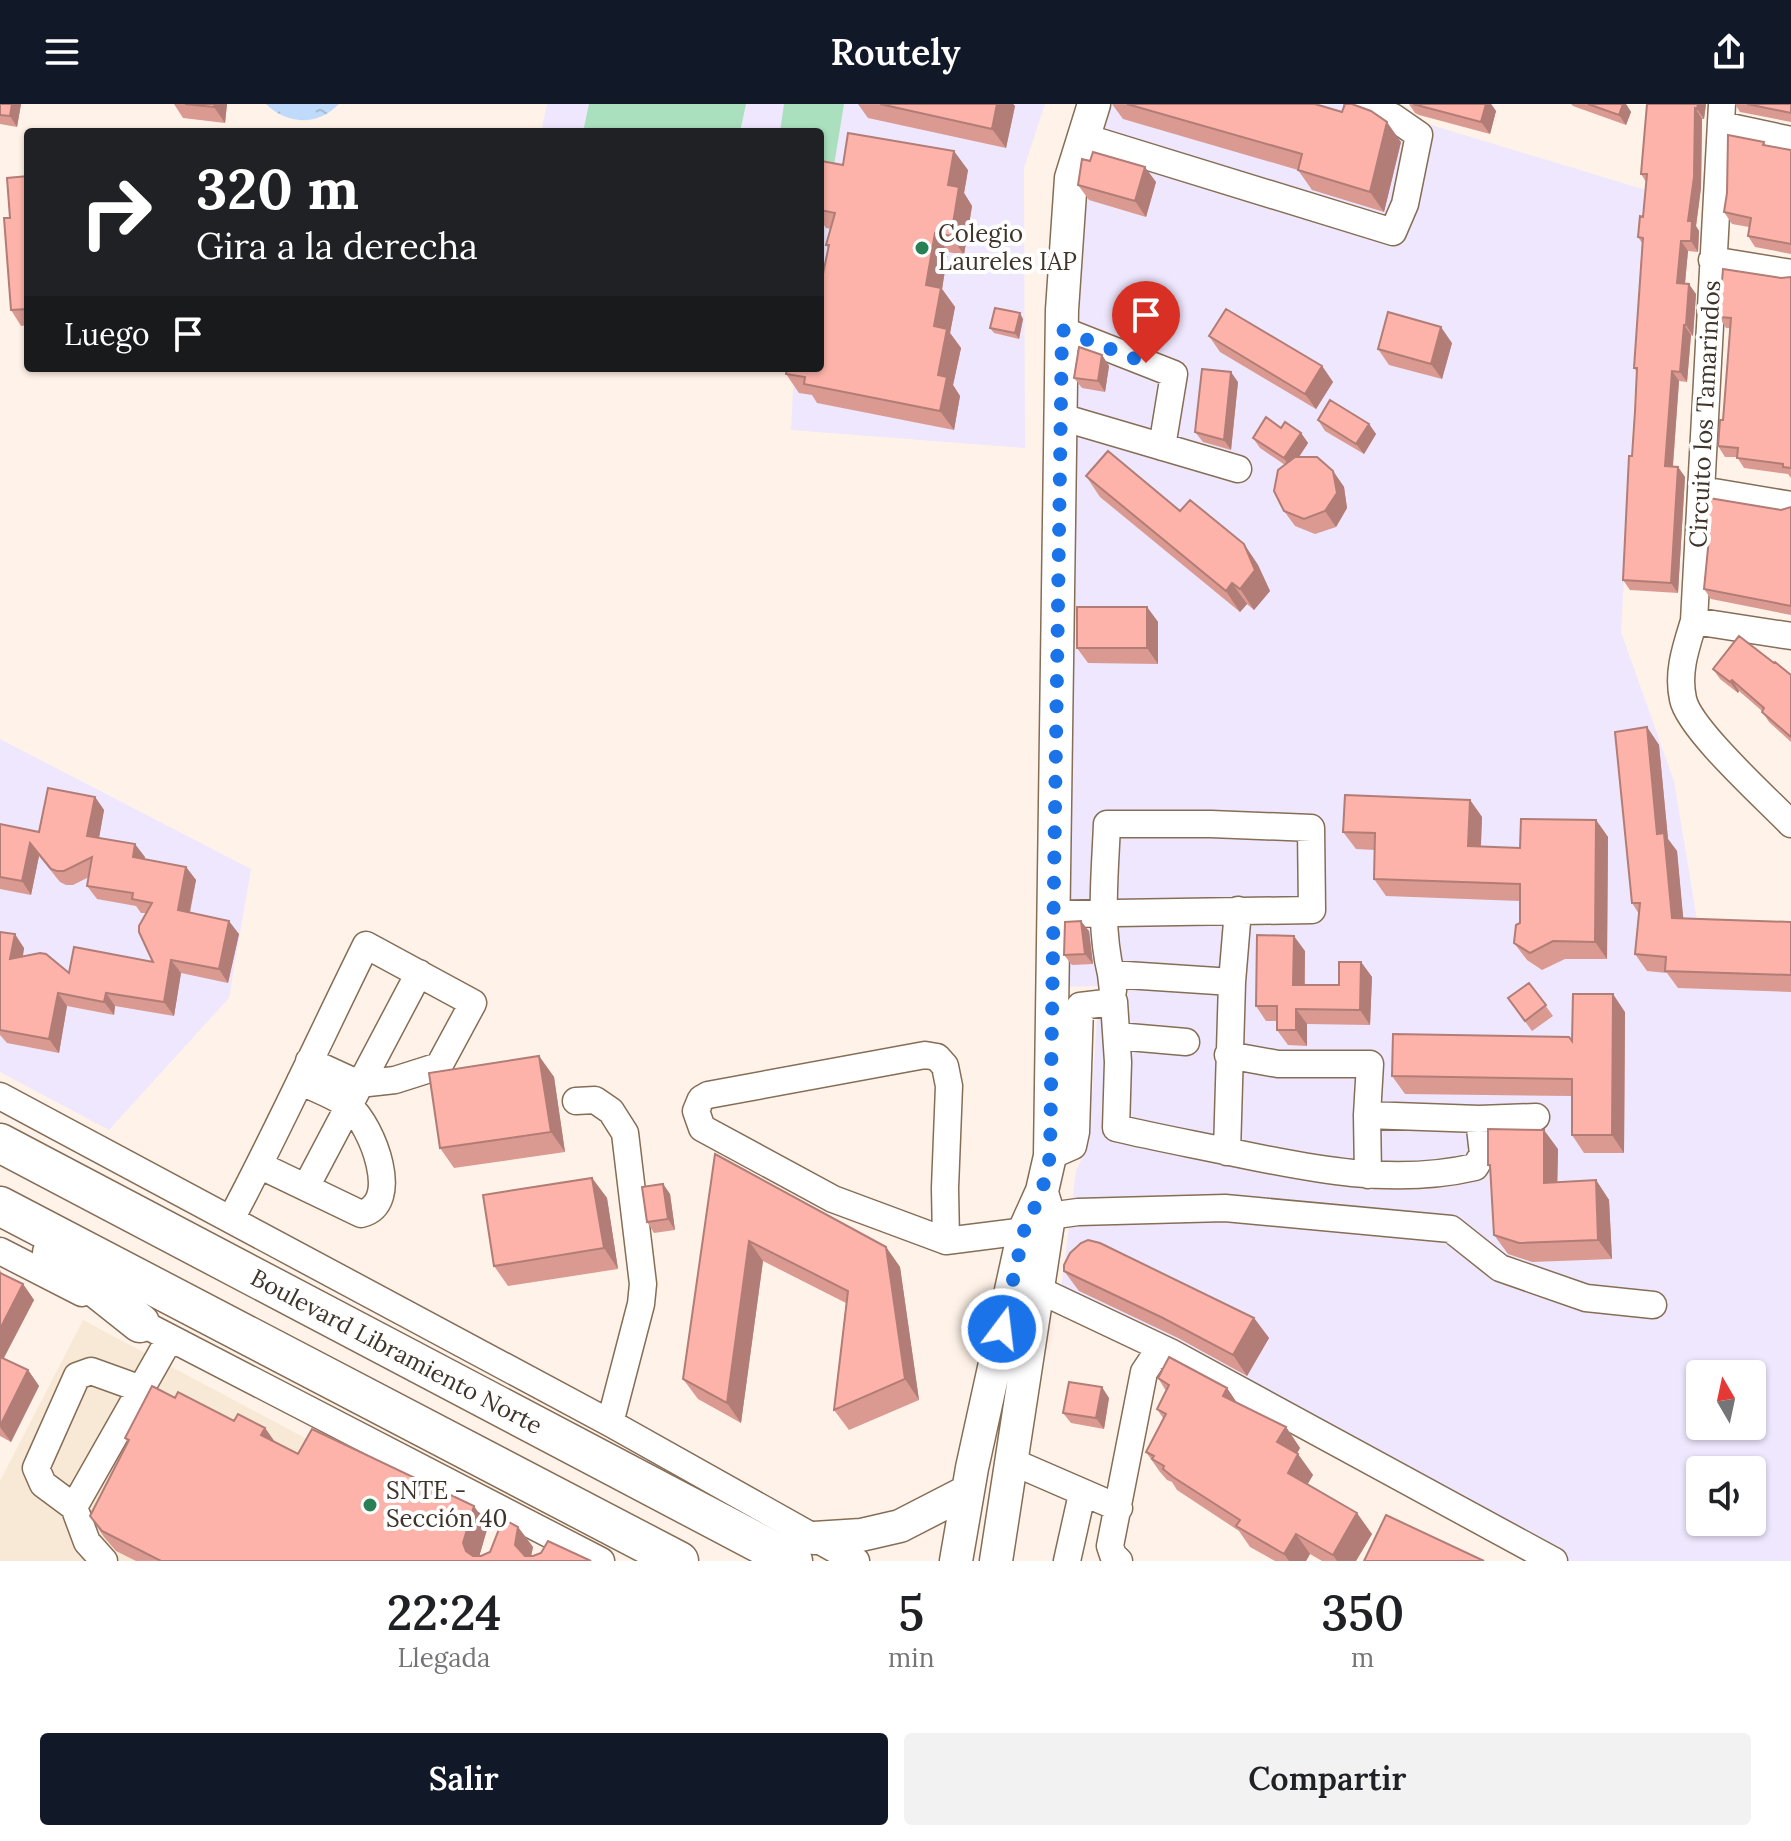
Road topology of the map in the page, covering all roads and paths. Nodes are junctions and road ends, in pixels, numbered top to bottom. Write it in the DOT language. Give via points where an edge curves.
graph roads {
  1 [pos="1094,104"];
  2 [pos="1358,104"];
  3 [pos="1722,115"];
  4 [pos="1084,137"];
  5 [pos="1791,140"];
  6 [pos="1712,260"];
  7 [pos="1791,273"];
  8 [pos="1062,330"];
  9 [pos="1061,417"];
  10 [pos="1162,447"];
  11 [pos="1238,469"];
  12 [pos="1702,490"];
  13 [pos="1791,505"];
  14 [pos="1694,621"];
  15 [pos="1786,638"];
  16 [pos="1791,824"];
  17 [pos="1238,910"];
  18 [pos="1103,913"];
  19 [pos="1054,914"];
  20 [pos="419,973"];
  21 [pos="1111,974"];
  22 [pos="1232,982"];
  23 [pos="1114,1002"];
  24 [pos="1117,1036"];
  25 [pos="1186,1042"];
  26 [pos="1228,1055"];
  27 [pos="304,1071"];
  28 [pos="353,1095"];
  29 [pos="0,1096"];
  30 [pos="576,1101"];
  31 [pos="1367,1115"];
  32 [pos="1536,1117"];
  33 [pos="1479,1119"];
  34 [pos="0,1143"];
  35 [pos="1227,1152"];
  36 [pos="1050,1156"];
  37 [pos="259,1165"];
  38 [pos="1368,1175"];
  39 [pos="306,1187"];
  40 [pos="0,1208"];
  41 [pos="1038,1213"];
  42 [pos="231,1219"];
  43 [pos="946,1241"];
  44 [pos="0,1251"];
  45 [pos="1027,1286"];
  46 [pos="1653,1305"];
  47 [pos="155,1330"];
  48 [pos="1170,1352"];
  49 [pos="141,1389"];
  50 [pos="610,1423"];
  51 [pos="1013,1462"];
  52 [pos="968,1491"];
  53 [pos="1082,1494"];
  54 [pos="74,1507"];
  55 [pos="1119,1508"];
  56 [pos="549,1549"];
  57 [pos="804,1550"];
  58 [pos="105,1561"];
  59 [pos="601,1561"];
  60 [pos="679,1561"];
  61 [pos="856,1561"];
  62 [pos="956,1561"];
  63 [pos="996,1561"];
  64 [pos="1067,1561"];
  65 [pos="1119,1561"];
  66 [pos="1554,1561"];
  1 -- 4 [label="main road"];
  2 -- 4 [label="street" via="1393,117 1419,135 1405,204 1393,232"];
  3 -- 5 [label="street"];
  3 -- 6 [label="street, Circuito los Tamarindos"];
  4 -- 8 [label="main road" via="1071,178"];
  6 -- 7 [label="street"];
  6 -- 12 [label="street, Circuito los Tamarindos"];
  8 -- 9 [label="main road"];
  8 -- 10 [label="street" via="1174,374"];
  9 -- 10 [label="street"];
  9 -- 19 [label="main road"];
  10 -- 11 [label="street"];
  12 -- 13 [label="street"];
  12 -- 14 [label="street, Circuito los Tamarindos"];
  14 -- 15 [label="street"];
  14 -- 16 [label="street, Circuito los Tamarindos" via="1681,661 1683,701 1698,728"];
  17 -- 18 [label="street"];
  17 -- 18 [label="street" via="1312,910 1311,828 1107,824"];
  17 -- 22 [label="street"];
  18 -- 19 [label="street"];
  18 -- 21 [label="street"];
  19 -- 36 [label="main road"];
  20 -- 27 [label="street" via="366,945"];
  20 -- 28 [label="street"];
  20 -- 28 [label="street" via="473,1003 439,1066"];
  21 -- 22 [label="street"];
  21 -- 23 [label="street"];
  22 -- 26 [label="street"];
  23 -- 24 [label="street"];
  23 -- 36 [label="street" via="1080,1006 1076,1132 1073,1146"];
  24 -- 25 [label="street"];
  24 -- 35 [label="street" via="1116,1128"];
  26 -- 31 [label="street" via="1278,1064 1370,1064"];
  26 -- 35 [label="street"];
  27 -- 28 [label="street"];
  27 -- 37 [label="street"];
  28 -- 39 [label="street"];
  28 -- 39 [label="street" via="374,1146 382,1182 379,1201 361,1214"];
  29 -- 42 [label="street"];
  30 -- 50 [label="street" via="595,1100 611,1111 625,1133 643,1284"];
  31 -- 33 [label="street"];
  31 -- 38 [label="street"];
  32 -- 33 [label="street"];
  33 -- 38 [label="street" via="1483,1154 1475,1167 1445,1174"];
  34 -- 57 [label="highway, Boulevard Libramiento Norte" via="465,1386"];
  35 -- 38 [label="street"];
  36 -- 41 [label="main road"];
  37 -- 39 [label="street"];
  37 -- 42 [label="street"];
  40 -- 47 [label="highway"];
  40 -- 60 [label="highway"];
  41 -- 43 [label="street"];
  41 -- 45 [label="main road"];
  41 -- 46 [label="street" via="1225,1208 1451,1229 1500,1268 1586,1298"];
  42 -- 50 [label="street"];
  43 -- 43 [label="street" via="833,1199 702,1128 696,1111 701,1099 925,1055 937,1057 949,1086"];
  44 -- 47 [label="street"];
  45 -- 48 [label="street"];
  45 -- 51 [label="main road"];
  45 -- 52 [label="main road"];
  47 -- 49 [label="street"];
  47 -- 56 [label="street"];
  48 -- 55 [label="street" via="1154,1357 1144,1372"];
  48 -- 66 [label="street"];
  49 -- 54 [label="street"];
  49 -- 54 [label="street" via="91,1371 77,1376 36,1468 43,1484"];
  50 -- 57 [label="street"];
  51 -- 53 [label="street"];
  51 -- 63 [label="main road"];
  52 -- 57 [label="main road" via="900,1526"];
  52 -- 62 [label="main road"];
  53 -- 55 [label="street"];
  53 -- 64 [label="street"];
  54 -- 58 [label="street" via="87,1542"];
  55 -- 65 [label="street" via="1110,1546"];
  56 -- 59 [label="street"];
  57 -- 61 [label="street"];
}
